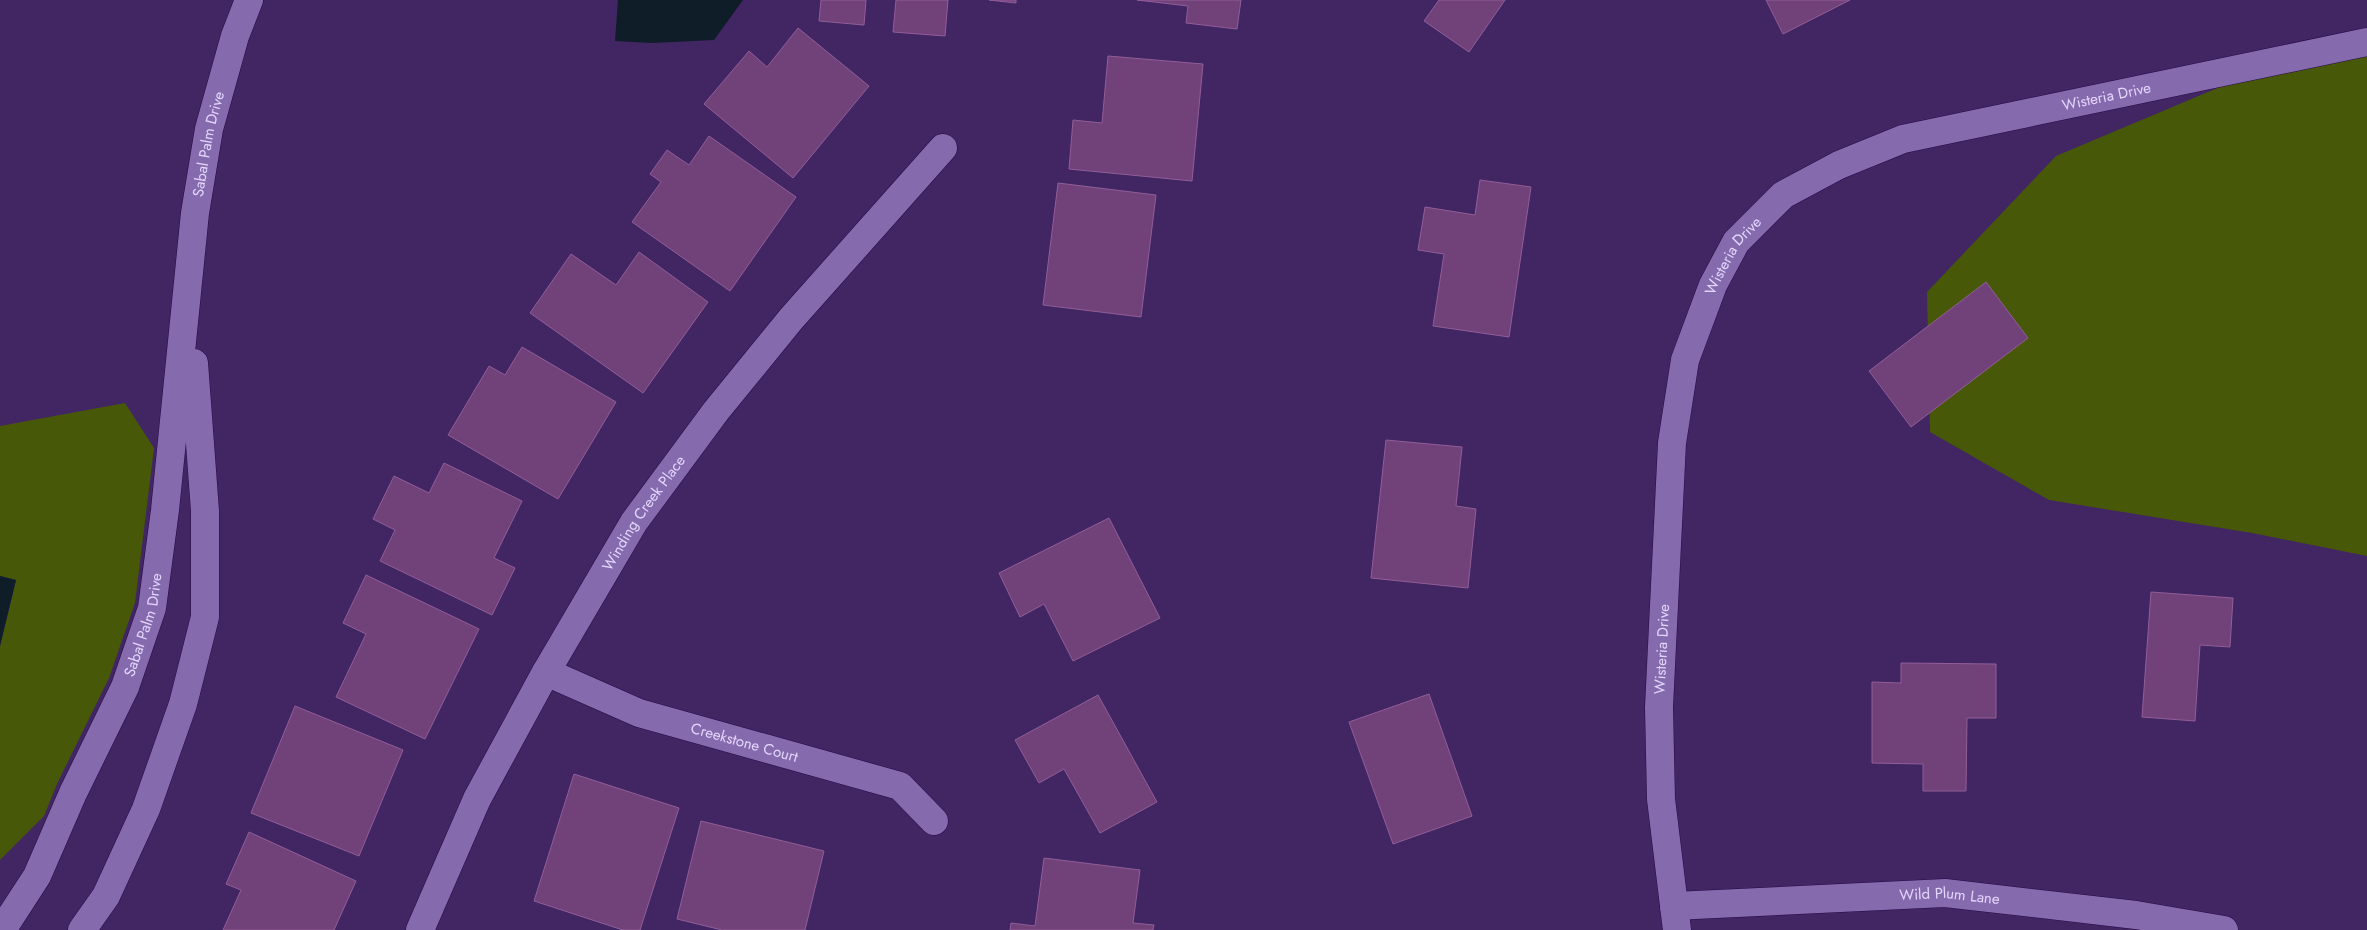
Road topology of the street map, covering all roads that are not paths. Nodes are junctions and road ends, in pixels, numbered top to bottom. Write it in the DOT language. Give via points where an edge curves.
graph roads {
  1 [pos="249,0"];
  2 [pos="2367,42"];
  3 [pos="943,148"];
  4 [pos="188,292"];
  5 [pos="546,672"];
  6 [pos="934,821"];
  7 [pos="1676,918"];
  8 [pos="2,930"];
  9 [pos="82,930"];
  10 [pos="420,930"];
  11 [pos="2224,930"];
  1 -- 4 [label="street, Sabal Palm Drive" via="235,36 209,129 195,213"];
  2 -- 7 [label="street, Wisteria Drive" via="1903,139 1839,165 1783,195 1736,242 1713,285 1685,360 1672,443 1659,707 1661,799"];
  3 -- 5 [label="street, Winding Creek Place" via="791,319 716,411 634,522"];
  4 -- 8 [label="street, Sabal Palm Drive" via="152,608 125,687 73,793 38,876"];
  4 -- 9 [label="street, Sabal Palm Drive" via="205,511 205,617 183,704 146,809 106,896"];
  5 -- 6 [label="street, Creekstone Court" via="639,713 900,786"];
  5 -- 10 [label="street, Winding Creek Place" via="478,800"];
  7 -- 11 [label="street, Wild Plum Lane" via="1945,893 2136,915"];
}
